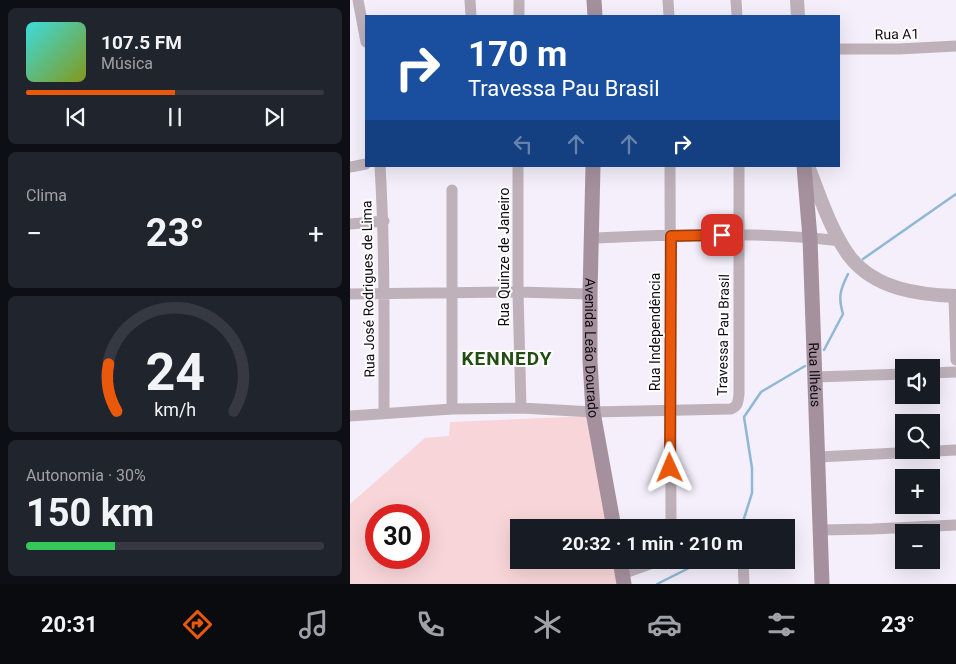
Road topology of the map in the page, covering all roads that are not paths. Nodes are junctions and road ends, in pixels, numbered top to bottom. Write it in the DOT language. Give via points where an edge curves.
graph roads {
  1 [pos="358,0"];
  2 [pos="470,0"];
  3 [pos="519,0"];
  4 [pos="594,0"];
  5 [pos="668,0"];
  6 [pos="736,0"];
  7 [pos="797,0"];
  8 [pos="471,15"];
  9 [pos="519,15"];
  10 [pos="595,15"];
  11 [pos="669,15"];
  12 [pos="737,15"];
  13 [pos="798,15"];
  14 [pos="365,37"];
  15 [pos="956,46"];
  16 [pos="840,50"];
  17 [pos="365,164"];
  18 [pos="350,167"];
  19 [pos="380,167"];
  20 [pos="518,167"];
  21 [pos="593,167"];
  22 [pos="670,167"];
  23 [pos="739,167"];
  24 [pos="804,167"];
  25 [pos="808,167"];
  26 [pos="452,190"];
  27 [pos="384,221"];
  28 [pos="350,224"];
  29 [pos="740,235"];
  30 [pos="671,236"];
  31 [pos="591,238"];
  32 [pos="810,238"];
  33 [pos="840,241"];
  34 [pos="452,292"];
  35 [pos="518,292"];
  36 [pos="385,293"];
  37 [pos="350,294"];
  38 [pos="590,294"];
  39 [pos="955,296"];
  40 [pos="956,360"];
  41 [pos="956,372"];
  42 [pos="940,373"];
  43 [pos="895,374"];
  44 [pos="816,377"];
  45 [pos="521,408"];
  46 [pos="452,409"];
  47 [pos="670,409"];
  48 [pos="384,412"];
  49 [pos="593,412"];
  50 [pos="350,416"];
  51 [pos="956,450"];
  52 [pos="819,457"];
  53 [pos="612,519"];
  54 [pos="671,519"];
  55 [pos="956,525"];
  56 [pos="821,530"];
  57 [pos="743,569"];
  58 [pos="744,584"];
  59 [pos="822,584"];
  1 -- 14 [label="street"];
  2 -- 8 [label="street"];
  3 -- 9 [label="street"];
  4 -- 10 [label="main road"];
  5 -- 11 [label="street"];
  6 -- 12 [label="street"];
  7 -- 13 [label="street"];
  15 -- 16 [label="street, Rua A1"];
  17 -- 18 [label="street"];
  19 -- 27 [label="street, Rua José Rodrigues de Lima"];
  20 -- 35 [label="street, Rua Quinze de Janeiro"];
  21 -- 31 [label="main road, Avenida Leão Dourado"];
  22 -- 30 [label="street, Rua Independência"];
  23 -- 29 [label="street, Travessa Pau Brasil"];
  24 -- 32 [label="main road, Rua Ilhéus"];
  25 -- 33 [label="street"];
  26 -- 34 [label="street"];
  27 -- 28 [label="street"];
  27 -- 36 [label="street, Rua José Rodrigues de Lima"];
  29 -- 30 [label="street"];
  29 -- 32 [label="street"];
  29 -- 47 [label="street, Travessa Pau Brasil" via="739,394 736,406 731,409"];
  30 -- 31 [label="street"];
  30 -- 47 [label="street, Rua Independência"];
  31 -- 38 [label="main road, Avenida Leão Dourado"];
  32 -- 33 [label="street"];
  32 -- 44 [label="main road, Rua Ilhéus"];
  33 -- 39 [label="street" via="850,256 873,278 910,291"];
  34 -- 35 [label="street"];
  34 -- 36 [label="street"];
  34 -- 46 [label="street"];
  35 -- 38 [label="street"];
  35 -- 45 [label="street, Rua Quinze de Janeiro"];
  36 -- 37 [label="street"];
  36 -- 48 [label="street, Rua José Rodrigues de Lima"];
  38 -- 49 [label="main road, Avenida Leão Dourado"];
  39 -- 40 [label="street"];
  41 -- 42 [label="street"];
  43 -- 44 [label="street"];
  44 -- 52 [label="main road, Rua Ilhéus"];
  45 -- 46 [label="street"];
  45 -- 49 [label="street"];
  46 -- 48 [label="street"];
  47 -- 49 [label="street"];
  47 -- 54 [label="street, Rua Independência"];
  48 -- 50 [label="street"];
  49 -- 53 [label="main road, Avenida Leão Dourado"];
  51 -- 52 [label="street"];
  52 -- 56 [label="main road, Rua Ilhéus"];
  55 -- 56 [label="street"];
  56 -- 59 [label="main road, Rua Ilhéus"];
  57 -- 58 [label="street"];
}
